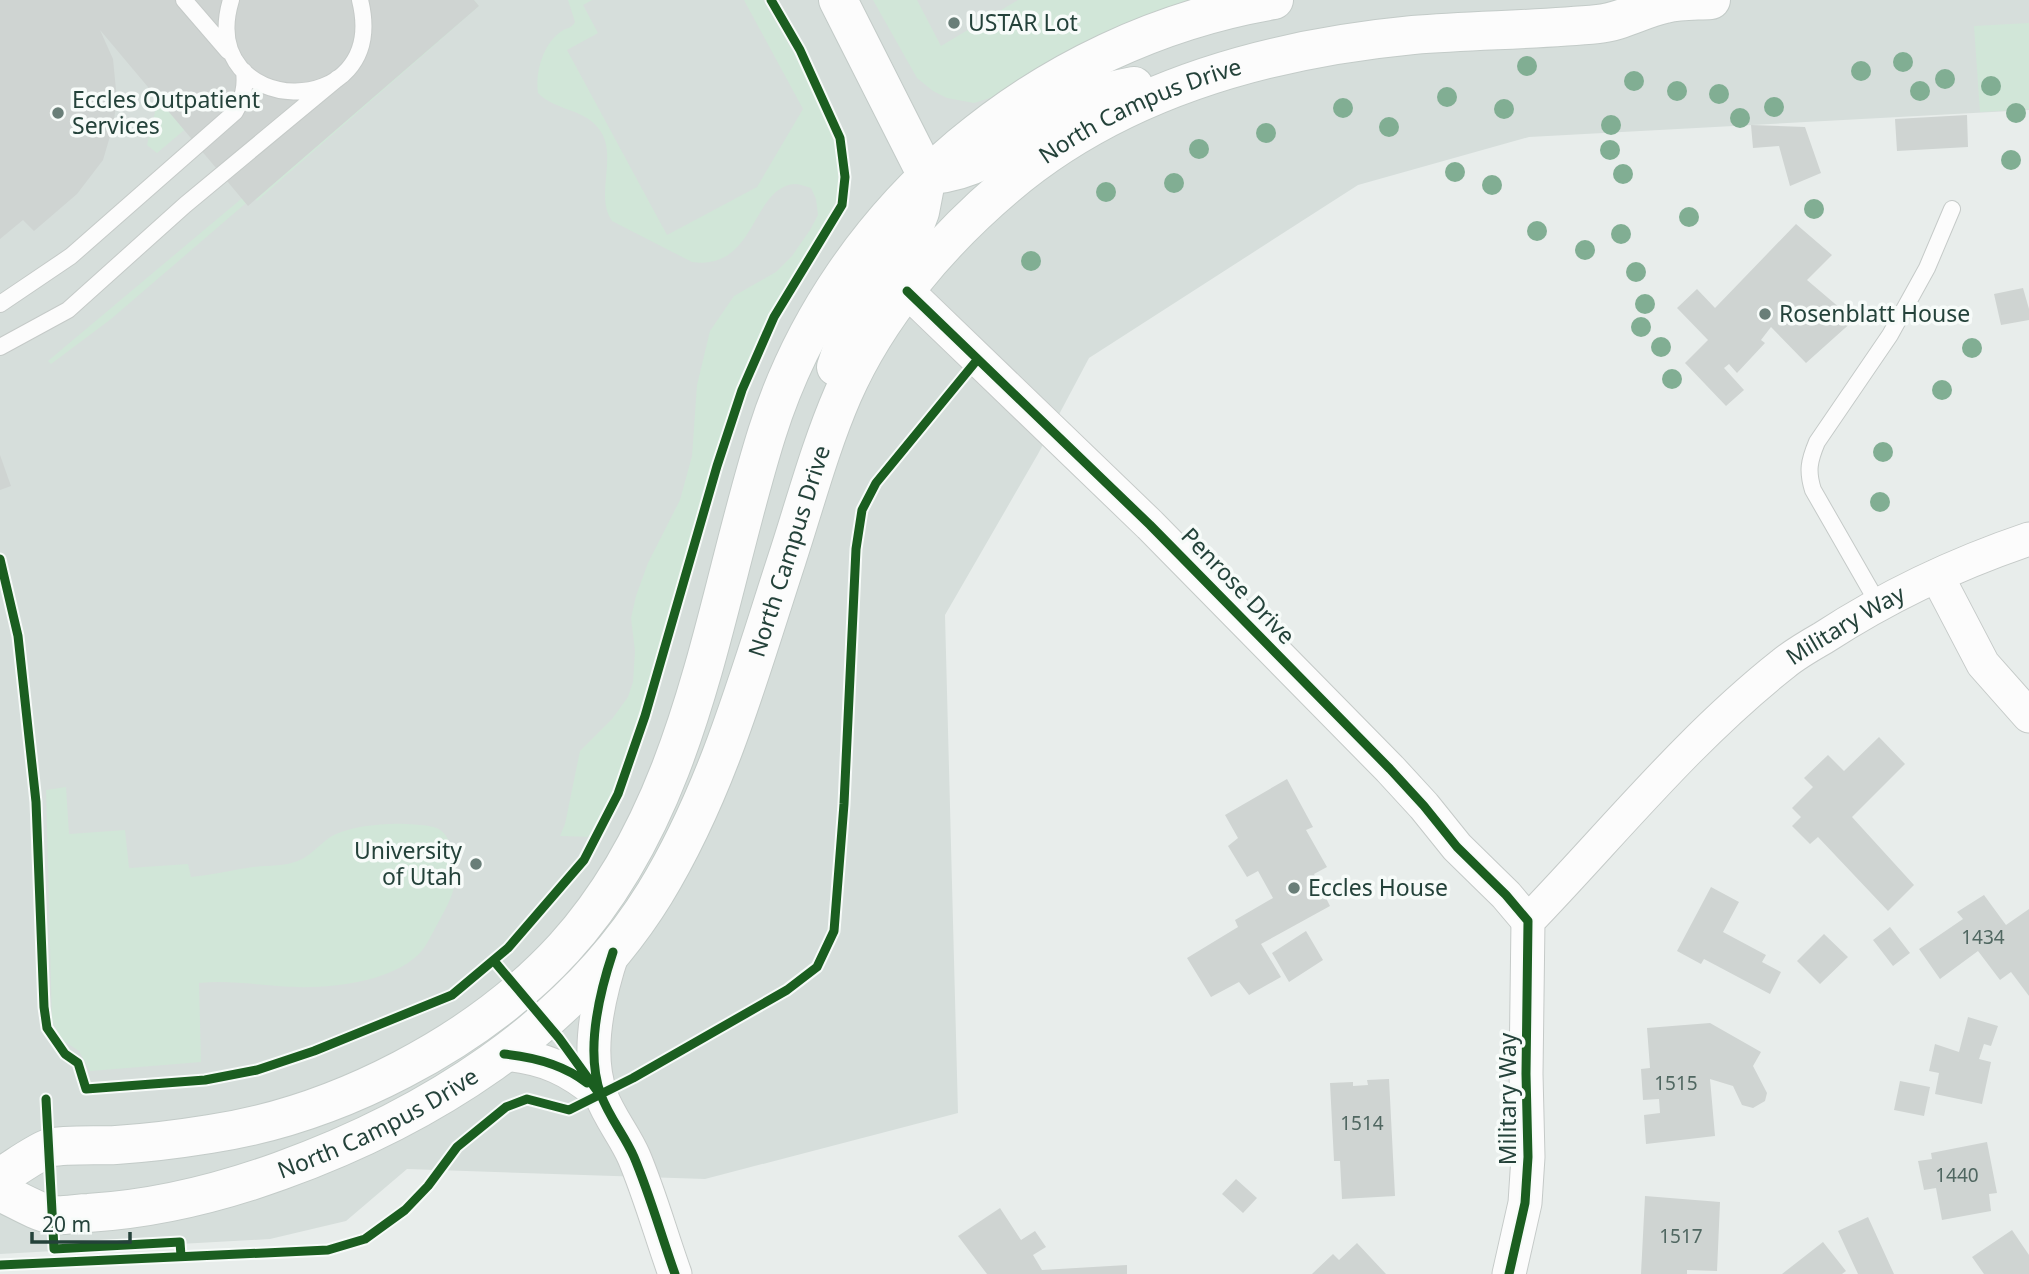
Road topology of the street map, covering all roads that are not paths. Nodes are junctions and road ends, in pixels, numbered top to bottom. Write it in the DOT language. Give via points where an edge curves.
graph roads {
  1 [pos="184,0"];
  2 [pos="231,0"];
  3 [pos="360,0"];
  4 [pos="838,0"];
  5 [pos="1275,0"];
  6 [pos="1711,0"];
  7 [pos="1668,1"];
  8 [pos="234,58"];
  9 [pos="244,71"];
  10 [pos="338,79"];
  11 [pos="1178,86"];
  12 [pos="927,176"];
  13 [pos="1952,209"];
  14 [pos="907,291"];
  15 [pos="0,304"];
  16 [pos="0,347"];
  17 [pos="831,426"];
  18 [pos="2029,539"];
  19 [pos="1937,576"];
  20 [pos="1879,605"];
  21 [pos="2029,716"];
  22 [pos="1528,921"];
  23 [pos="613,953"];
  24 [pos="504,1054"];
  25 [pos="600,1094"];
  26 [pos="0,1177"];
  27 [pos="0,1192"];
  28 [pos="675,1274"];
  29 [pos="1509,1274"];
  1 -- 8 [label="lane"];
  2 -- 8 [label="lane" via="227,37"];
  3 -- 10 [label="lane" via="362,41 353,62"];
  4 -- 12 [label="main road"];
  5 -- 12 [label="main road, North Campus Drive" via="1208,13 1079,65 995,118"];
  6 -- 7 [label="main road, North Campus Drive"];
  7 -- 11 [label="main road, North Campus Drive" via="1607,23 1334,44"];
  8 -- 9 [label="lane"];
  9 -- 10 [label="lane" via="272,90 295,93"];
  9 -- 15 [label="lane" via="244,92 235,112 71,256"];
  10 -- 16 [label="lane" via="185,205 68,310"];
  11 -- 12 [label="main road" via="1134,86 1088,98 993,157 953,173"];
  11 -- 14 [label="main road, North Campus Drive" via="1077,134 1025,170 940,249"];
  12 -- 17 [label="main road" via="912,233 850,325 834,376"];
  12 -- 26 [label="main road, North Campus Drive" via="861,251 796,357 765,439 673,765 634,850 565,947 526,985 459,1036 377,1082 333,1100 217,1133 49,1148"];
  13 -- 20 [label="lane" via="1927,268 1890,335 1817,442 1809,461 1813,491"];
  14 -- 17 [label="main road, North Campus Drive" via="857,364"];
  14 -- 22 [label="street, Penrose Drive" via="1150,525 1390,769"];
  17 -- 23 [label="main road, North Campus Drive" via="718,763 658,888"];
  18 -- 19 [label="street, Military Way"];
  19 -- 20 [label="street, Military Way"];
  19 -- 21 [label="street" via="1983,664"];
  20 -- 22 [label="street, Military Way" via="1784,662 1736,704"];
  22 -- 29 [label="street, Military Way" via="1528,1157 1525,1203"];
  23 -- 24 [label="main road, North Campus Drive"];
  23 -- 25 [label="street" via="596,1018"];
  24 -- 25 [label="street" via="554,1064"];
  24 -- 27 [label="main road, North Campus Drive" via="367,1135 257,1180 200,1196 102,1212 53,1214"];
  25 -- 28 [label="street" via="634,1155"];
}
